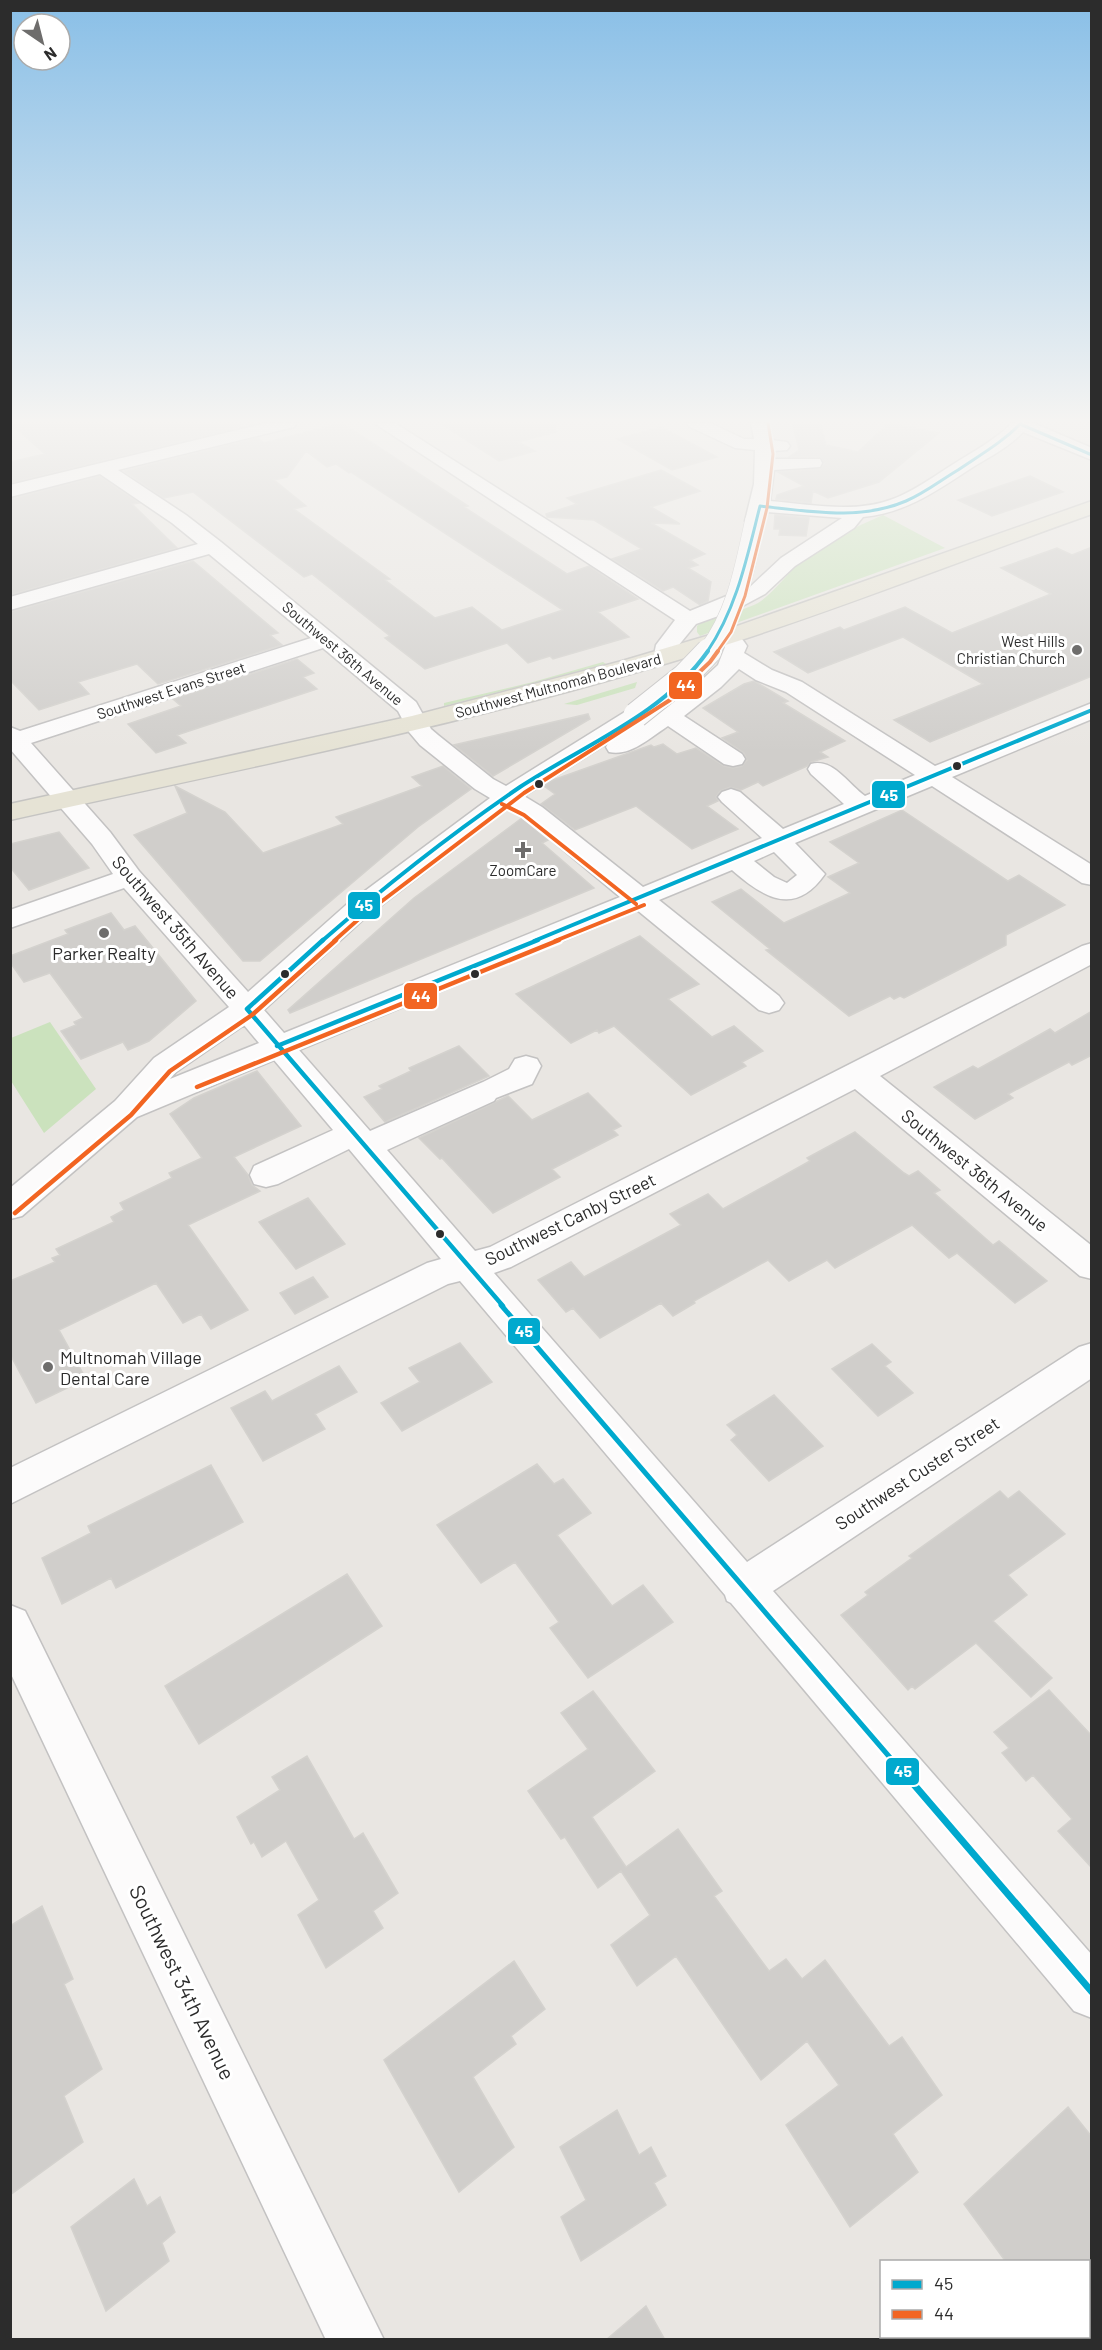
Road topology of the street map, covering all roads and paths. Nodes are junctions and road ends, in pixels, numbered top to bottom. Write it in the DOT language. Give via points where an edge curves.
graph roads {
  1 [pos="197,533"];
  2 [pos="554,533"];
  3 [pos="753,533"];
  4 [pos="834,533"];
  5 [pos="1025,533"];
  6 [pos="214,546"];
  7 [pos="10,604"];
  8 [pos="688,619"];
  9 [pos="327,640"];
  10 [pos="731,646"];
  11 [pos="665,656"];
  12 [pos="1092,710"];
  13 [pos="668,716"];
  14 [pos="415,723"];
  15 [pos="13,737"];
  16 [pos="733,759"];
  17 [pos="554,764"];
  18 [pos="820,769"];
  19 [pos="933,776"];
  20 [pos="506,797"];
  21 [pos="731,797"];
  22 [pos="69,800"];
  23 [pos="863,806"];
  24 [pos="10,812"];
  25 [pos="779,841"];
  26 [pos="736,859"];
  27 [pos="1092,877"];
  28 [pos="129,878"];
  29 [pos="641,898"];
  30 [pos="10,920"];
  31 [pos="1092,952"];
  32 [pos="769,1003"];
  33 [pos="247,1009"];
  34 [pos="277,1046"];
  35 [pos="526,1066"];
  36 [pos="858,1074"];
  37 [pos="126,1108"];
  38 [pos="359,1141"];
  39 [pos="266,1174"];
  40 [pos="10,1207"];
  41 [pos="1092,1266"];
  42 [pos="467,1268"];
  43 [pos="1092,1358"];
  44 [pos="10,1487"];
  45 [pos="742,1588"];
  46 [pos="10,1625"];
  47 [pos="1092,1993"];
  48 [pos="356,2340"];
  1 -- 6 [label="street, Southwest 36th Avenue"];
  2 -- 8 [label="street"];
  3 -- 17 [label="street, bridge" via="738,593 724,628 704,657 636,715"];
  4 -- 8 [label="street" via="788,562 758,590"];
  5 -- 10 [label="main road, Southwest Multnomah Boulevard"];
  6 -- 7 [label="street"];
  6 -- 9 [label="street, Southwest 36th Avenue"];
  8 -- 11 [label="street" via="667,645"];
  9 -- 14 [label="street, Southwest 36th Avenue" via="408,707"];
  9 -- 15 [label="street, Southwest Evans Street"];
  10 -- 11 [label="main road, Southwest Multnomah Boulevard"];
  10 -- 13 [label="street" via="728,668"];
  10 -- 19 [label="street" via="764,675 794,687"];
  11 -- 14 [label="main road, Southwest Multnomah Boulevard"];
  12 -- 19 [label="street"];
  13 -- 16 [label="street"];
  13 -- 17 [label="street" via="605,755 581,763"];
  14 -- 20 [label="street, Southwest 36th Avenue" via="440,749"];
  14 -- 22 [label="main road, Southwest Multnomah Boulevard"];
  15 -- 22 [label="street, Southwest 35th Avenue"];
  17 -- 20 [label="street"];
  18 -- 23 [label="street"];
  19 -- 23 [label="street"];
  19 -- 27 [label="street"];
  20 -- 29 [label="street, Southwest 36th Avenue" via="528,809"];
  20 -- 33 [label="street" via="356,911"];
  21 -- 25 [label="street"];
  22 -- 24 [label="main road, Southwest Multnomah Boulevard"];
  22 -- 28 [label="street, Southwest 35th Avenue"];
  23 -- 25 [label="street"];
  25 -- 26 [label="street"];
  25 -- 26 [label="street" via="812,874 804,886 791,892 768,885"];
  26 -- 29 [label="street"];
  28 -- 30 [label="street"];
  28 -- 33 [label="street, Southwest 35th Avenue"];
  29 -- 32 [label="street, Southwest 36th Avenue"];
  29 -- 34 [label="street"];
  31 -- 36 [label="street, Southwest Canby Street"];
  33 -- 34 [label="street, Southwest 35th Avenue"];
  33 -- 37 [label="street" via="165,1065"];
  34 -- 37 [label="street"];
  34 -- 38 [label="street, Southwest 35th Avenue"];
  35 -- 38 [label="street" via="521,1076"];
  36 -- 41 [label="street, Southwest 36th Avenue"];
  36 -- 42 [label="street, Southwest Canby Street" via="499,1258"];
  37 -- 40 [label="street"];
  38 -- 39 [label="street"];
  38 -- 42 [label="street, Southwest 35th Avenue"];
  42 -- 44 [label="street, Southwest Canby Street" via="439,1274"];
  42 -- 45 [label="street, Southwest 35th Avenue"];
  43 -- 45 [label="street, Southwest Custer Street"];
  45 -- 47 [label="street, Southwest 35th Avenue"];
  46 -- 48 [label="street, Southwest 34th Avenue"];
}
